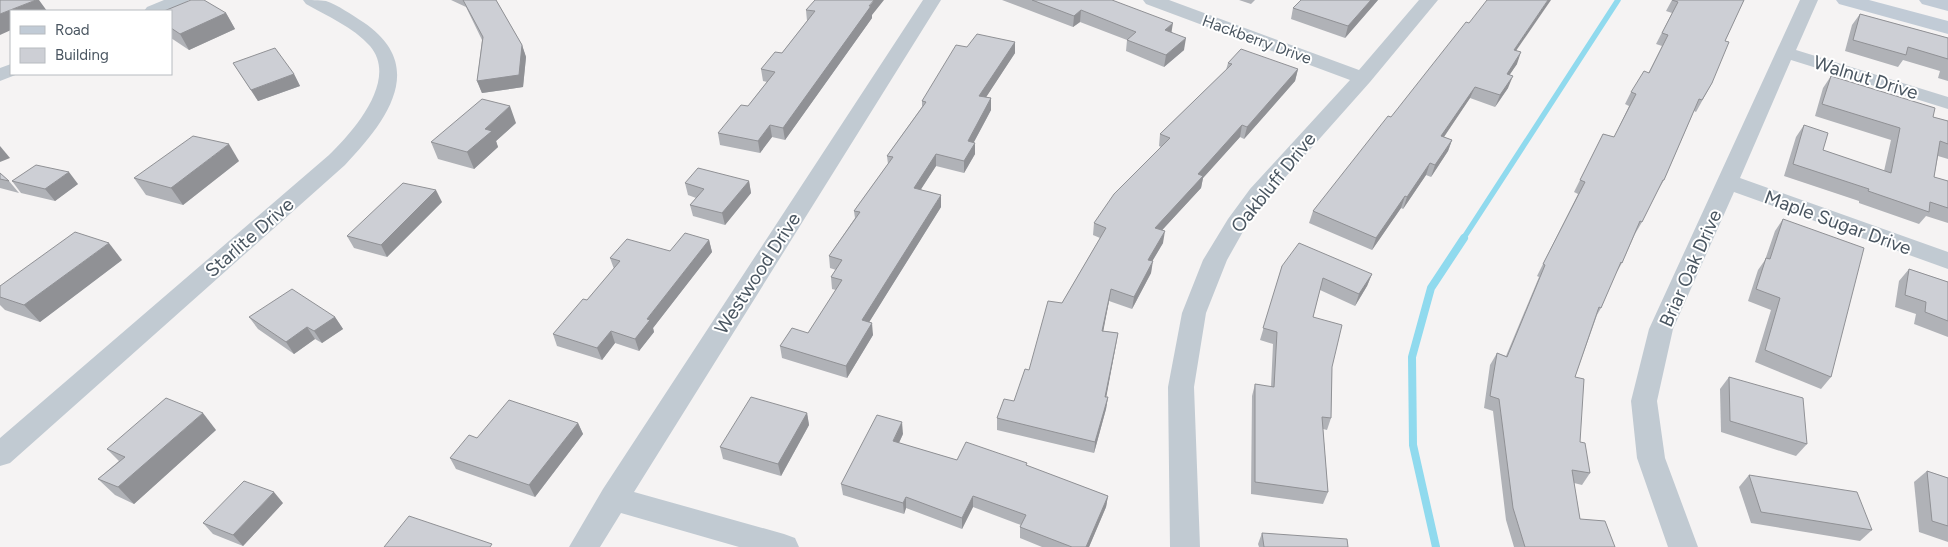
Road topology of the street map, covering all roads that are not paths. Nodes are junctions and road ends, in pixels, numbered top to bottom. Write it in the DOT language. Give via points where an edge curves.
graph roads {
  1 [pos="180,0"];
  2 [pos="312,0"];
  3 [pos="932,0"];
  4 [pos="1152,0"];
  5 [pos="1429,0"];
  6 [pos="1809,0"];
  7 [pos="1846,0"];
  8 [pos="1928,0"];
  9 [pos="1948,5"];
  10 [pos="155,10"];
  11 [pos="1948,28"];
  12 [pos="1784,52"];
  13 [pos="1363,78"];
  14 [pos="1948,103"];
  15 [pos="1728,182"];
  16 [pos="1948,262"];
  17 [pos="0,455"];
  18 [pos="614,498"];
  19 [pos="584,547"];
  20 [pos="784,547"];
  21 [pos="1185,547"];
  22 [pos="1683,547"];
  1 -- 10 [label="street"];
  2 -- 17 [label="street, Starlite Drive" via="366,32 384,53 386,86 376,113 364,132 337,160"];
  3 -- 18 [label="street, Westwood Drive"];
  4 -- 13 [label="street, Hackberry Drive"];
  5 -- 13 [label="street, Oakbluff Drive"];
  6 -- 12 [label="street, Briar Oak Drive"];
  7 -- 11 [label="main road"];
  8 -- 9 [label="main road"];
  12 -- 14 [label="street, Walnut Drive"];
  12 -- 15 [label="street, Briar Oak Drive"];
  13 -- 21 [label="street, Oakbluff Drive" via="1240,218 1215,260 1194,313 1181,388"];
  15 -- 16 [label="street, Maple Sugar Drive"];
  15 -- 22 [label="street, Briar Oak Drive" via="1662,329 1644,401 1651,458"];
  18 -- 19 [label="street, Westwood Drive"];
  18 -- 20 [label="street"];
}
